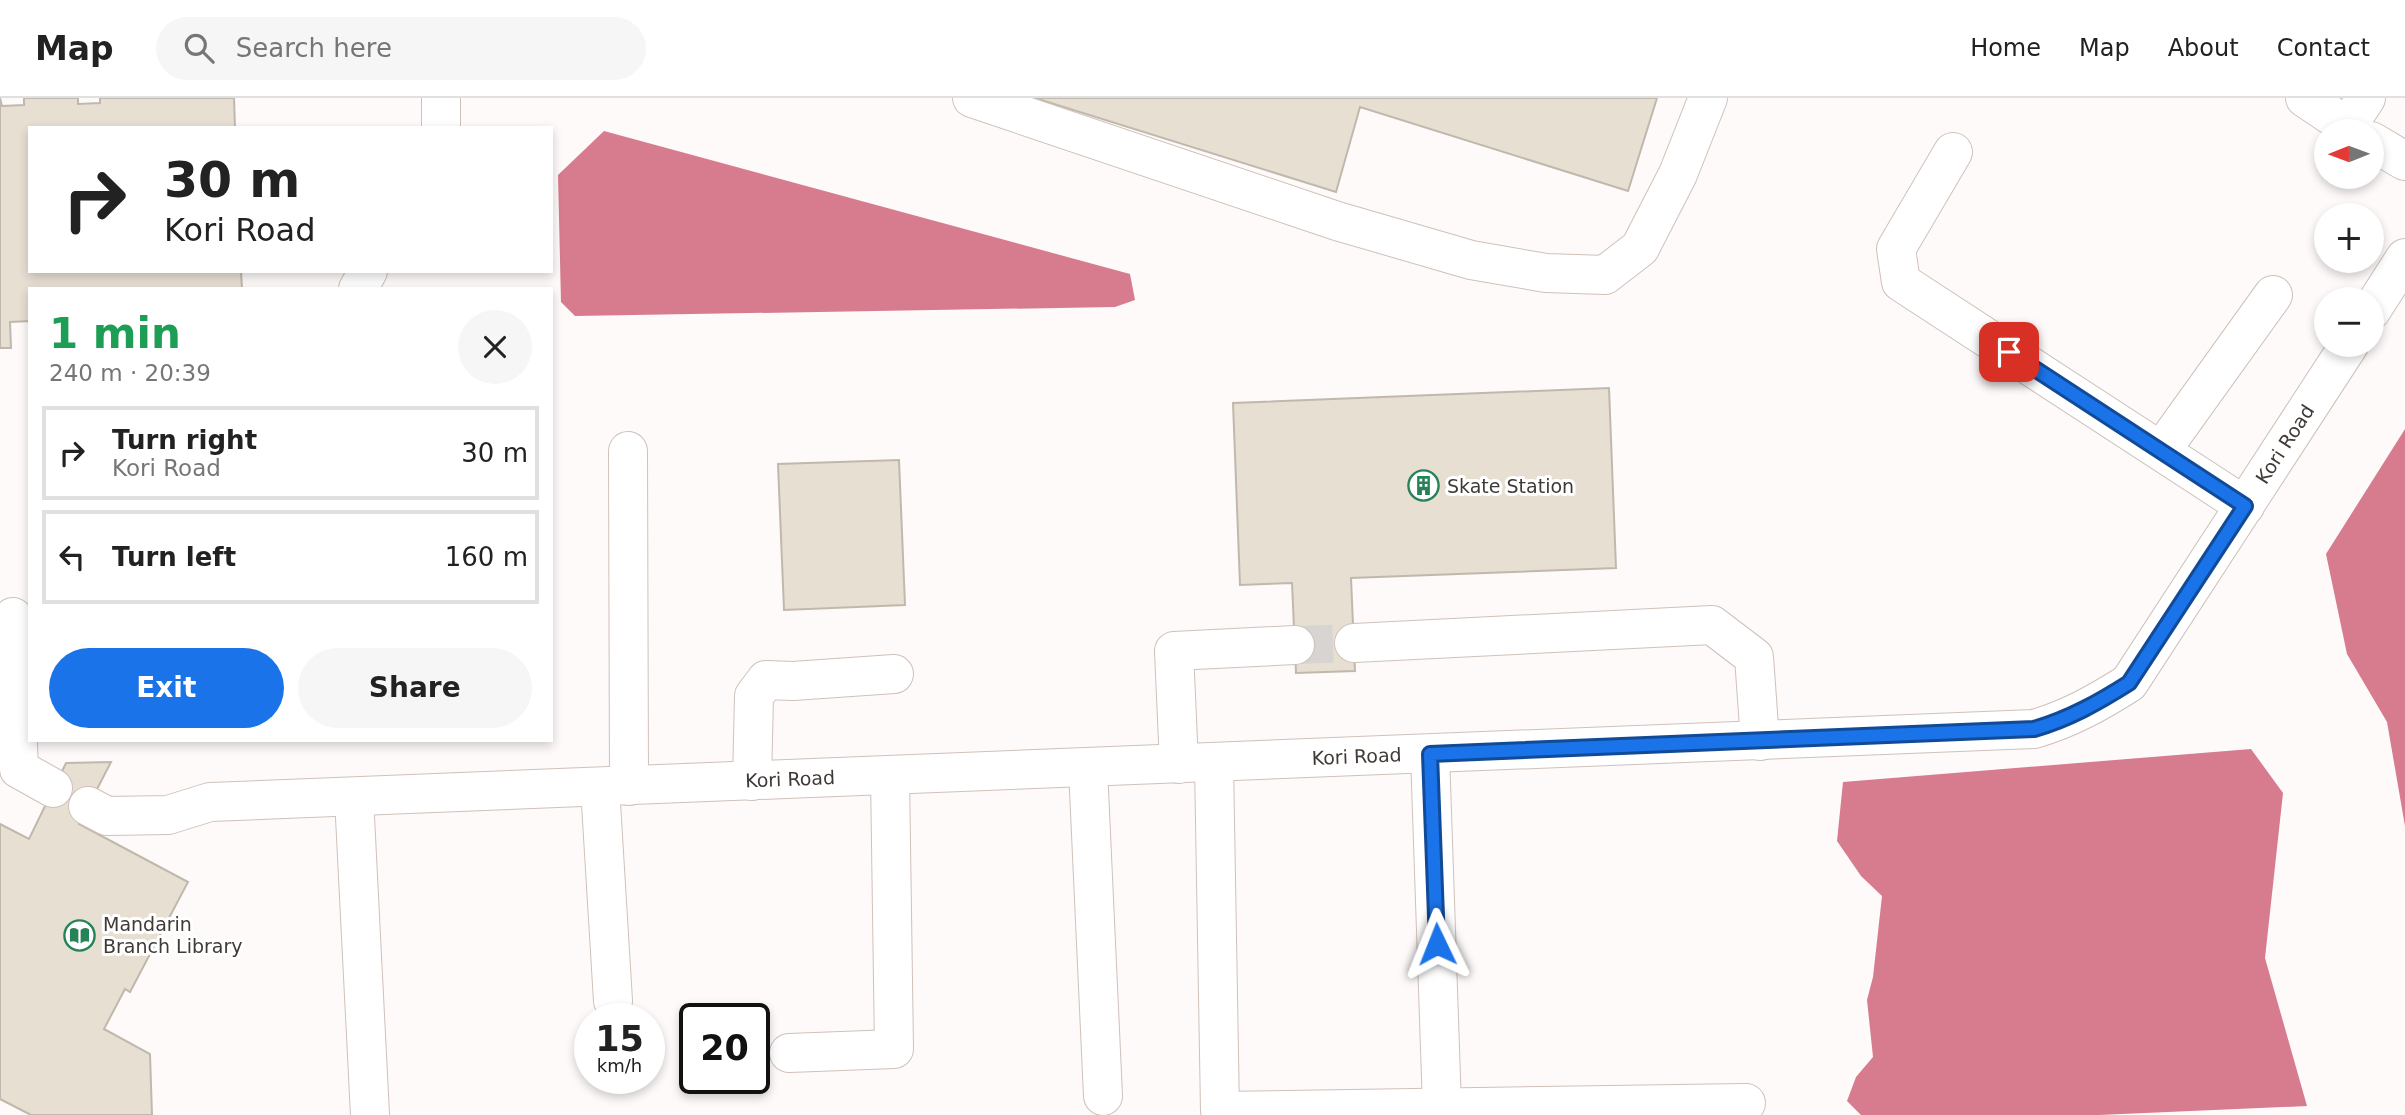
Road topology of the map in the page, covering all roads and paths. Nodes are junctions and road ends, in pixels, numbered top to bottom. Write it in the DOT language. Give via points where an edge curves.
graph roads {
  1 [pos="441,98"];
  2 [pos="972,98"];
  3 [pos="1707,98"];
  4 [pos="2305,98"];
  5 [pos="2349,119"];
  6 [pos="441,126"];
  7 [pos="2384,144"];
  8 [pos="1953,152"];
  9 [pos="2405,161"];
  10 [pos="2405,258"];
  11 [pos="2384,291"];
  12 [pos="2273,295"];
  13 [pos="2341,357"];
  14 [pos="628,451"];
  15 [pos="2161,451"];
  16 [pos="2245,506"];
  17 [pos="13,617"];
  18 [pos="1354,643"];
  19 [pos="1295,645"];
  20 [pos="894,674"];
  21 [pos="1760,741"];
  22 [pos="1430,754"];
  23 [pos="1197,763"];
  24 [pos="1088,768"];
  25 [pos="890,775"];
  26 [pos="752,781"];
  27 [pos="615,786"];
  28 [pos="53,788"];
  29 [pos="354,797"];
  30 [pos="88,806"];
  31 [pos="614,1001"];
  32 [pos="789,1053"];
  33 [pos="1103,1097"];
  34 [pos="1746,1103"];
  35 [pos="1442,1107"];
  36 [pos="370,1115"];
  1 -- 6 [label="street"];
  2 -- 3 [label="street" via="1336,221 1471,260 1546,273 1605,275 1640,248 1678,174"];
  4 -- 5 [label="street"];
  7 -- 9 [label="street"];
  8 -- 15 [label="street" via="1895,249 1901,282"];
  10 -- 11 [label="street"];
  12 -- 15 [label="street"];
  13 -- 16 [label="street, Kori Road"];
  14 -- 27 [label="street"];
  15 -- 16 [label="street"];
  16 -- 21 [label="street, Kori Road" via="2129,683 2067,718 2034,729"];
  17 -- 28 [label="street" via="19,769"];
  18 -- 21 [label="street" via="1712,625 1754,657"];
  19 -- 23 [label="street" via="1174,651"];
  20 -- 26 [label="street" via="766,680 754,696"];
  21 -- 22 [label="street, Kori Road"];
  22 -- 23 [label="street, Kori Road"];
  22 -- 35 [label="street"];
  23 -- 24 [label="street, Kori Road"];
  23 -- 35 [label="street" via="1220,1111"];
  24 -- 25 [label="street, Kori Road"];
  24 -- 33 [label="street"];
  25 -- 26 [label="street, Kori Road"];
  25 -- 32 [label="street" via="894,1048"];
  26 -- 27 [label="street, Kori Road"];
  27 -- 29 [label="street, Kori Road"];
  27 -- 31 [label="street"];
  29 -- 30 [label="street, Kori Road" via="210,803 168,815 107,816"];
  29 -- 36 [label="street"];
  34 -- 35 [label="street"];
}
